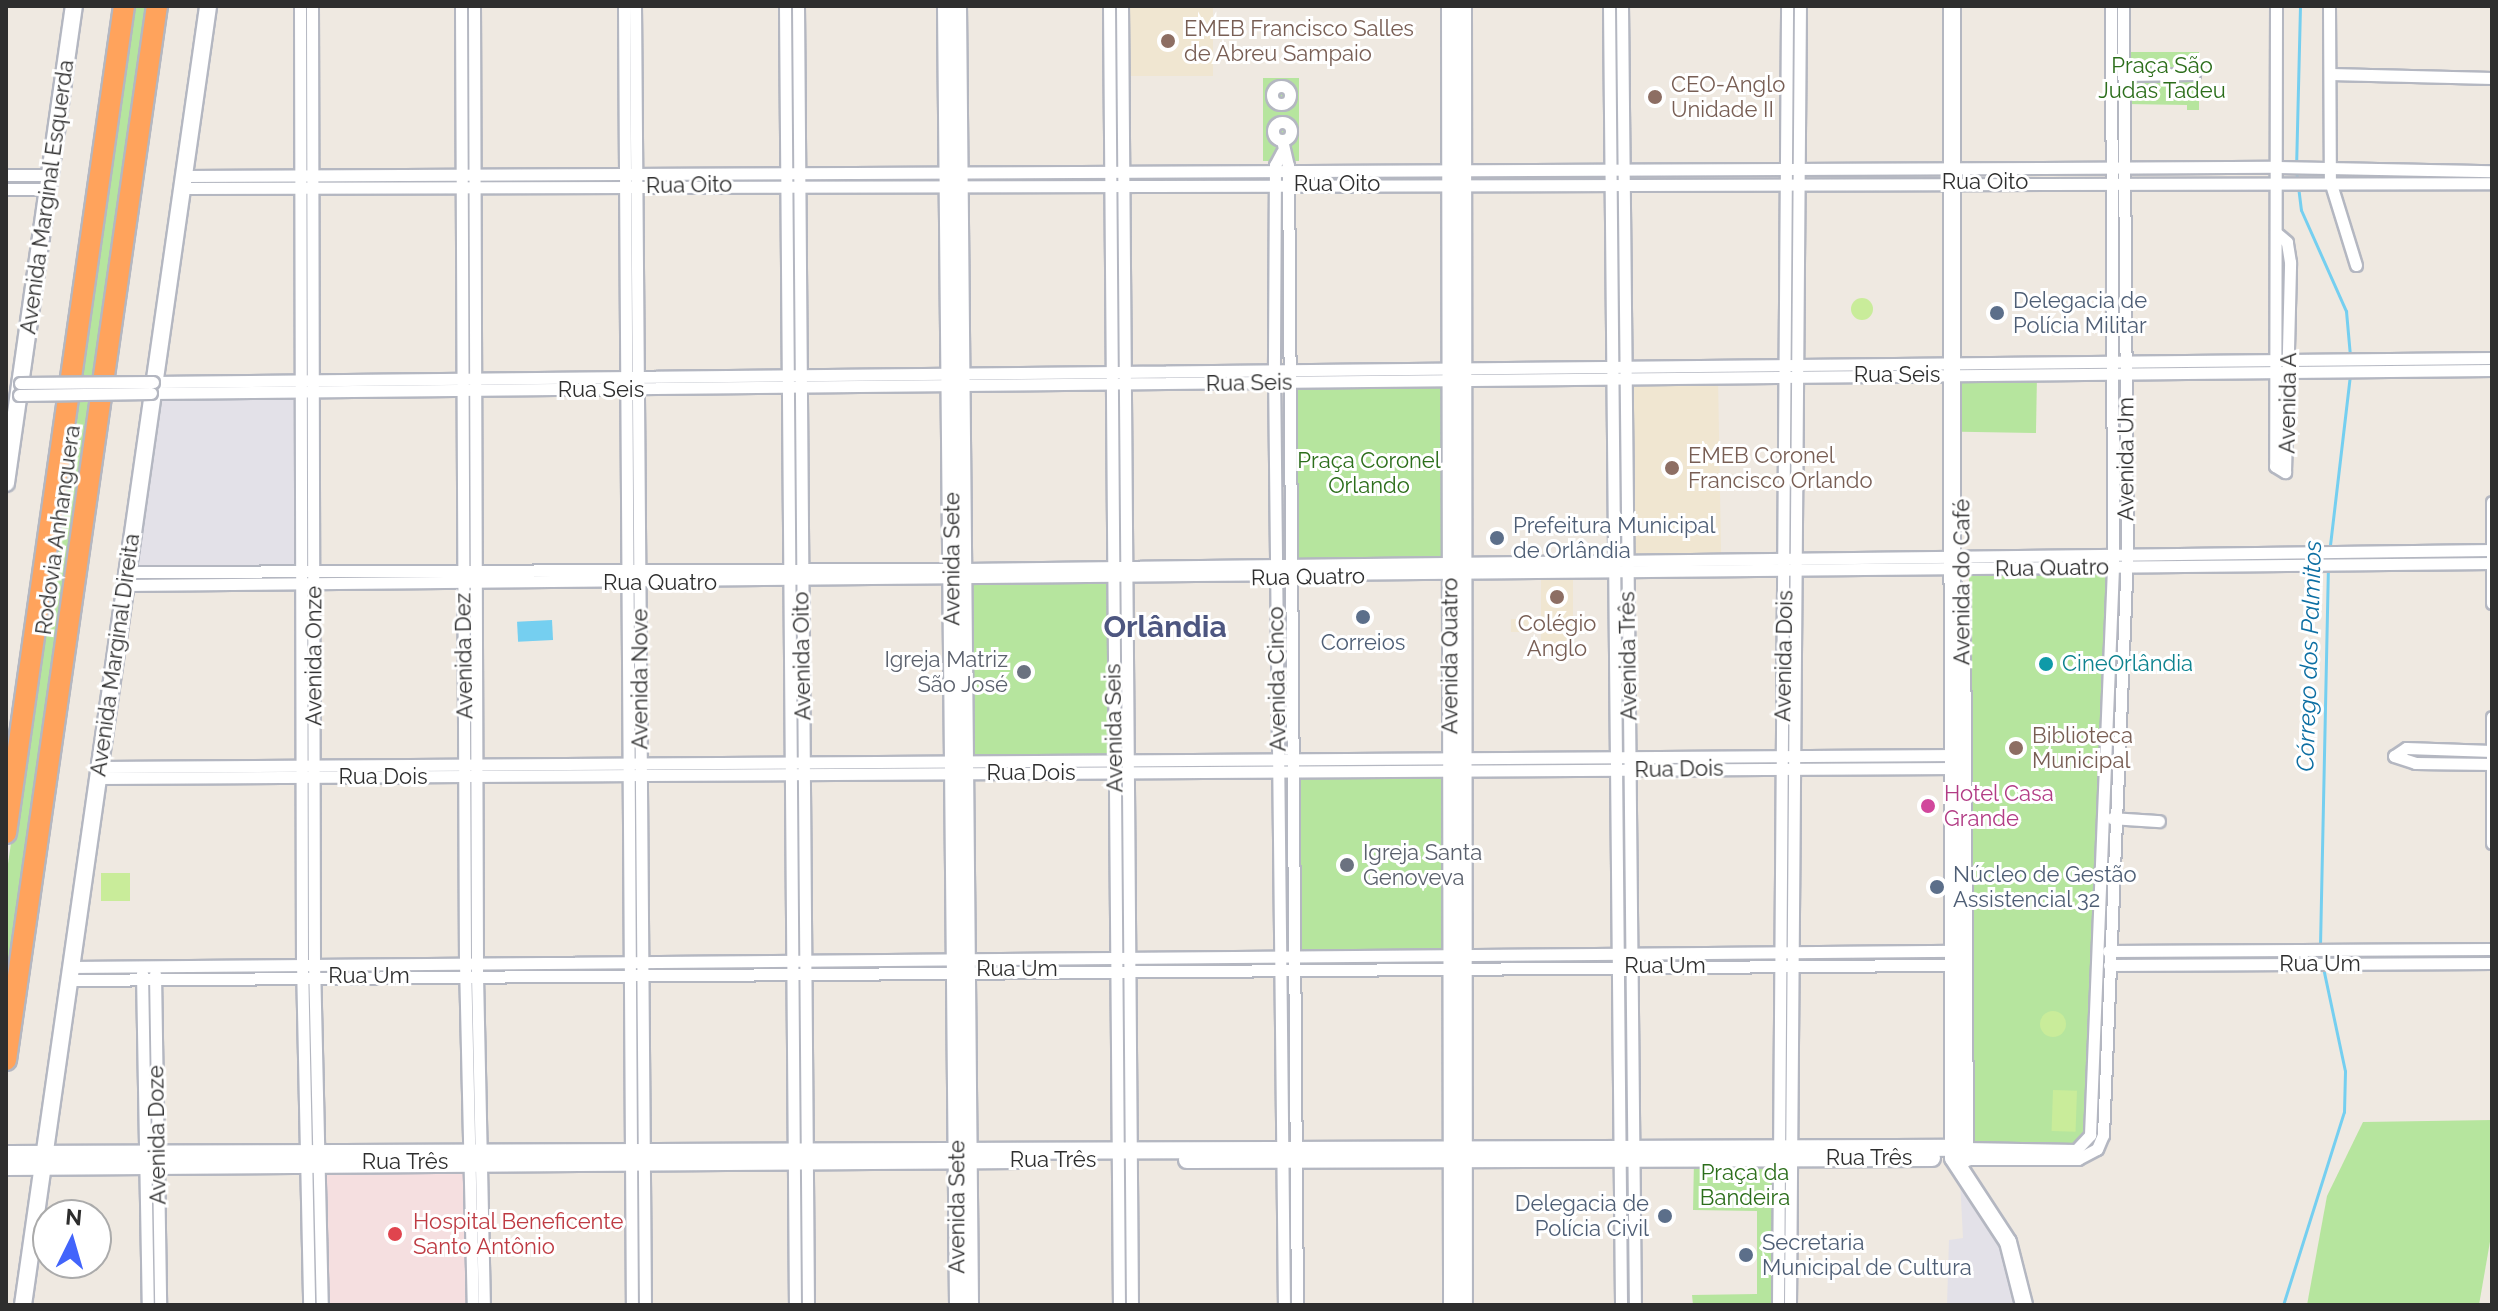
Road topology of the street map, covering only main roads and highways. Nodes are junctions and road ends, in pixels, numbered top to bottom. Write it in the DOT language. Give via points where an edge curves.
graph roads {
  1 [pos="74,6"];
  2 [pos="124,6"];
  3 [pos="157,6"];
  4 [pos="208,6"];
  5 [pos="946,6"];
  6 [pos="958,6"];
  7 [pos="1450,6"];
  8 [pos="1463,6"];
  9 [pos="1952,6"];
  10 [pos="1963,6"];
  11 [pos="1957,177"];
  12 [pos="955,178"];
  13 [pos="1456,178"];
  14 [pos="13,389"];
  15 [pos="6,483"];
  16 [pos="6,833"];
  17 [pos="6,1060"];
  18 [pos="1959,1153"];
  19 [pos="6,1154"];
  20 [pos="1458,1154"];
  21 [pos="963,1155"];
  22 [pos="44,1159"];
  23 [pos="24,1160"];
  24 [pos="6,1167"];
  25 [pos="23,1305"];
  26 [pos="958,1305"];
  27 [pos="970,1305"];
  28 [pos="1452,1305"];
  29 [pos="1464,1305"];
  30 [pos="2024,1305"];
  1 -- 14 [label="main road, Avenida Marginal Esquerda"];
  2 -- 16 [label="highway, Rodovia Anhanguera"];
  3 -- 17 [label="highway, Rodovia Anhanguera"];
  4 -- 22 [label="main road, Avenida Marginal Direita"];
  5 -- 12 [label="main road, Avenida Sete"];
  6 -- 12 [label="main road, Avenida Sete"];
  7 -- 13 [label="main road, Avenida Quatro"];
  8 -- 13 [label="main road, Avenida Quatro"];
  9 -- 11 [label="main road, Avenida do Café"];
  10 -- 11 [label="main road, Avenida do Café"];
  11 -- 18 [label="main road, Avenida do Café"];
  12 -- 21 [label="main road, Avenida Sete"];
  13 -- 20 [label="main road, Avenida Quatro"];
  14 -- 15 [label="main road, Avenida Marginal Esquerda"];
  18 -- 20 [label="main road, Rua Três"];
  18 -- 30 [label="main road, Avenida do Café" via="1968,1180 2008,1242"];
  19 -- 23 [label="main road, Rua Três"];
  20 -- 21 [label="main road, Rua Três"];
  20 -- 28 [label="main road, Avenida Quatro"];
  20 -- 29 [label="main road, Avenida Quatro"];
  21 -- 22 [label="main road, Rua Três"];
  21 -- 26 [label="main road, Avenida Sete"];
  21 -- 27 [label="main road, Avenida Sete"];
  22 -- 23 [label="main road, Rua Três"];
  22 -- 25 [label="main road, Avenida Marginal Direita"];
  23 -- 24 [label="main road, Rua Três"];
}
